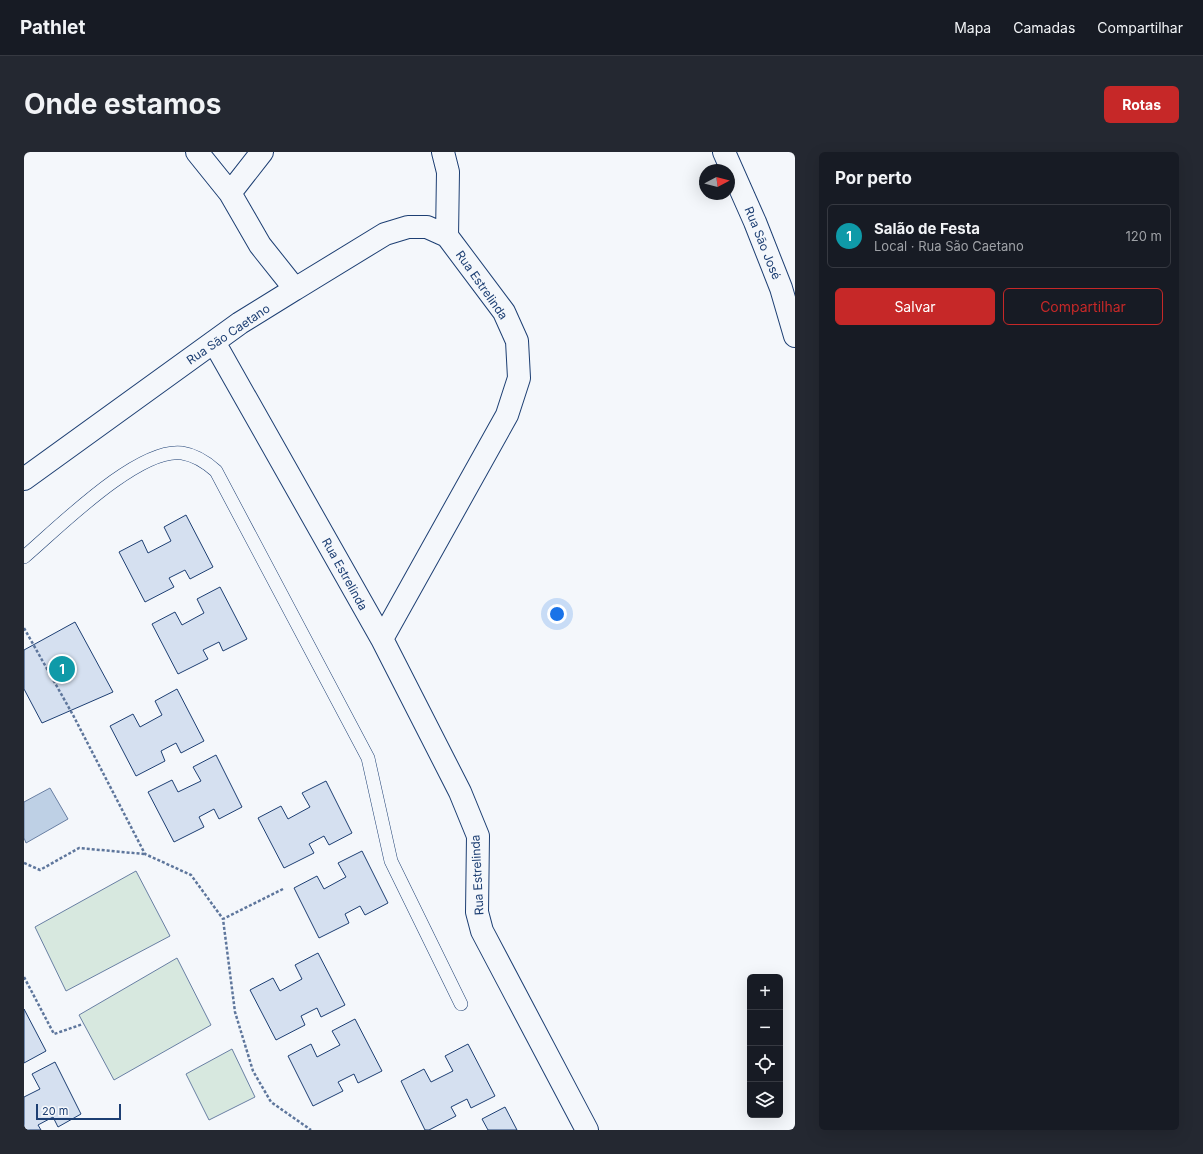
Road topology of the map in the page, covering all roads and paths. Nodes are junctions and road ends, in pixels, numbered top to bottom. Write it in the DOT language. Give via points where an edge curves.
graph roads {
  1 [pos="197,152"];
  2 [pos="262,152"];
  3 [pos="443,152"];
  4 [pos="724,152"];
  5 [pos="230,193"];
  6 [pos="448,236"];
  7 [pos="295,289"];
  8 [pos="795,336"];
  9 [pos="214,342"];
  10 [pos="24,479"];
  11 [pos="24,557"];
  12 [pos="24,628"];
  13 [pos="382,639"];
  14 [pos="145,854"];
  15 [pos="24,863"];
  16 [pos="283,889"];
  17 [pos="223,919"];
  18 [pos="24,977"];
  19 [pos="461,1004"];
  20 [pos="84,1024"];
  21 [pos="311,1130"];
  22 [pos="588,1130"];
  1 -- 5 [label="street"];
  2 -- 5 [label="street"];
  3 -- 6 [label="street" via="448,172"];
  4 -- 8 [label="street, Rua São José" via="781,288"];
  5 -- 7 [label="street" via="260,245"];
  6 -- 7 [label="street" via="427,227 408,227 385,234"];
  6 -- 13 [label="street, Rua Estrelinda" via="504,312 517,341 519,378 507,414"];
  7 -- 9 [label="street, Rua São Caetano"];
  9 -- 10 [label="street, Rua São Caetano"];
  9 -- 13 [label="street, Rua Estrelinda"];
  11 -- 19 [label="lane" via="102,490 135,467 158,456 181,453 204,460 216,471 368,758 391,861"];
  12 -- 14 [label="path" via="73,715"];
  13 -- 22 [label="street, Rua Estrelinda" via="460,792 478,836 477,912 482,931"];
  14 -- 15 [label="path" via="79,848 40,870"];
  14 -- 17 [label="path" via="191,875"];
  16 -- 17 [label="path"];
  17 -- 21 [label="path" via="234,1012 253,1071 271,1102"];
  18 -- 20 [label="path" via="54,1034"];
}
